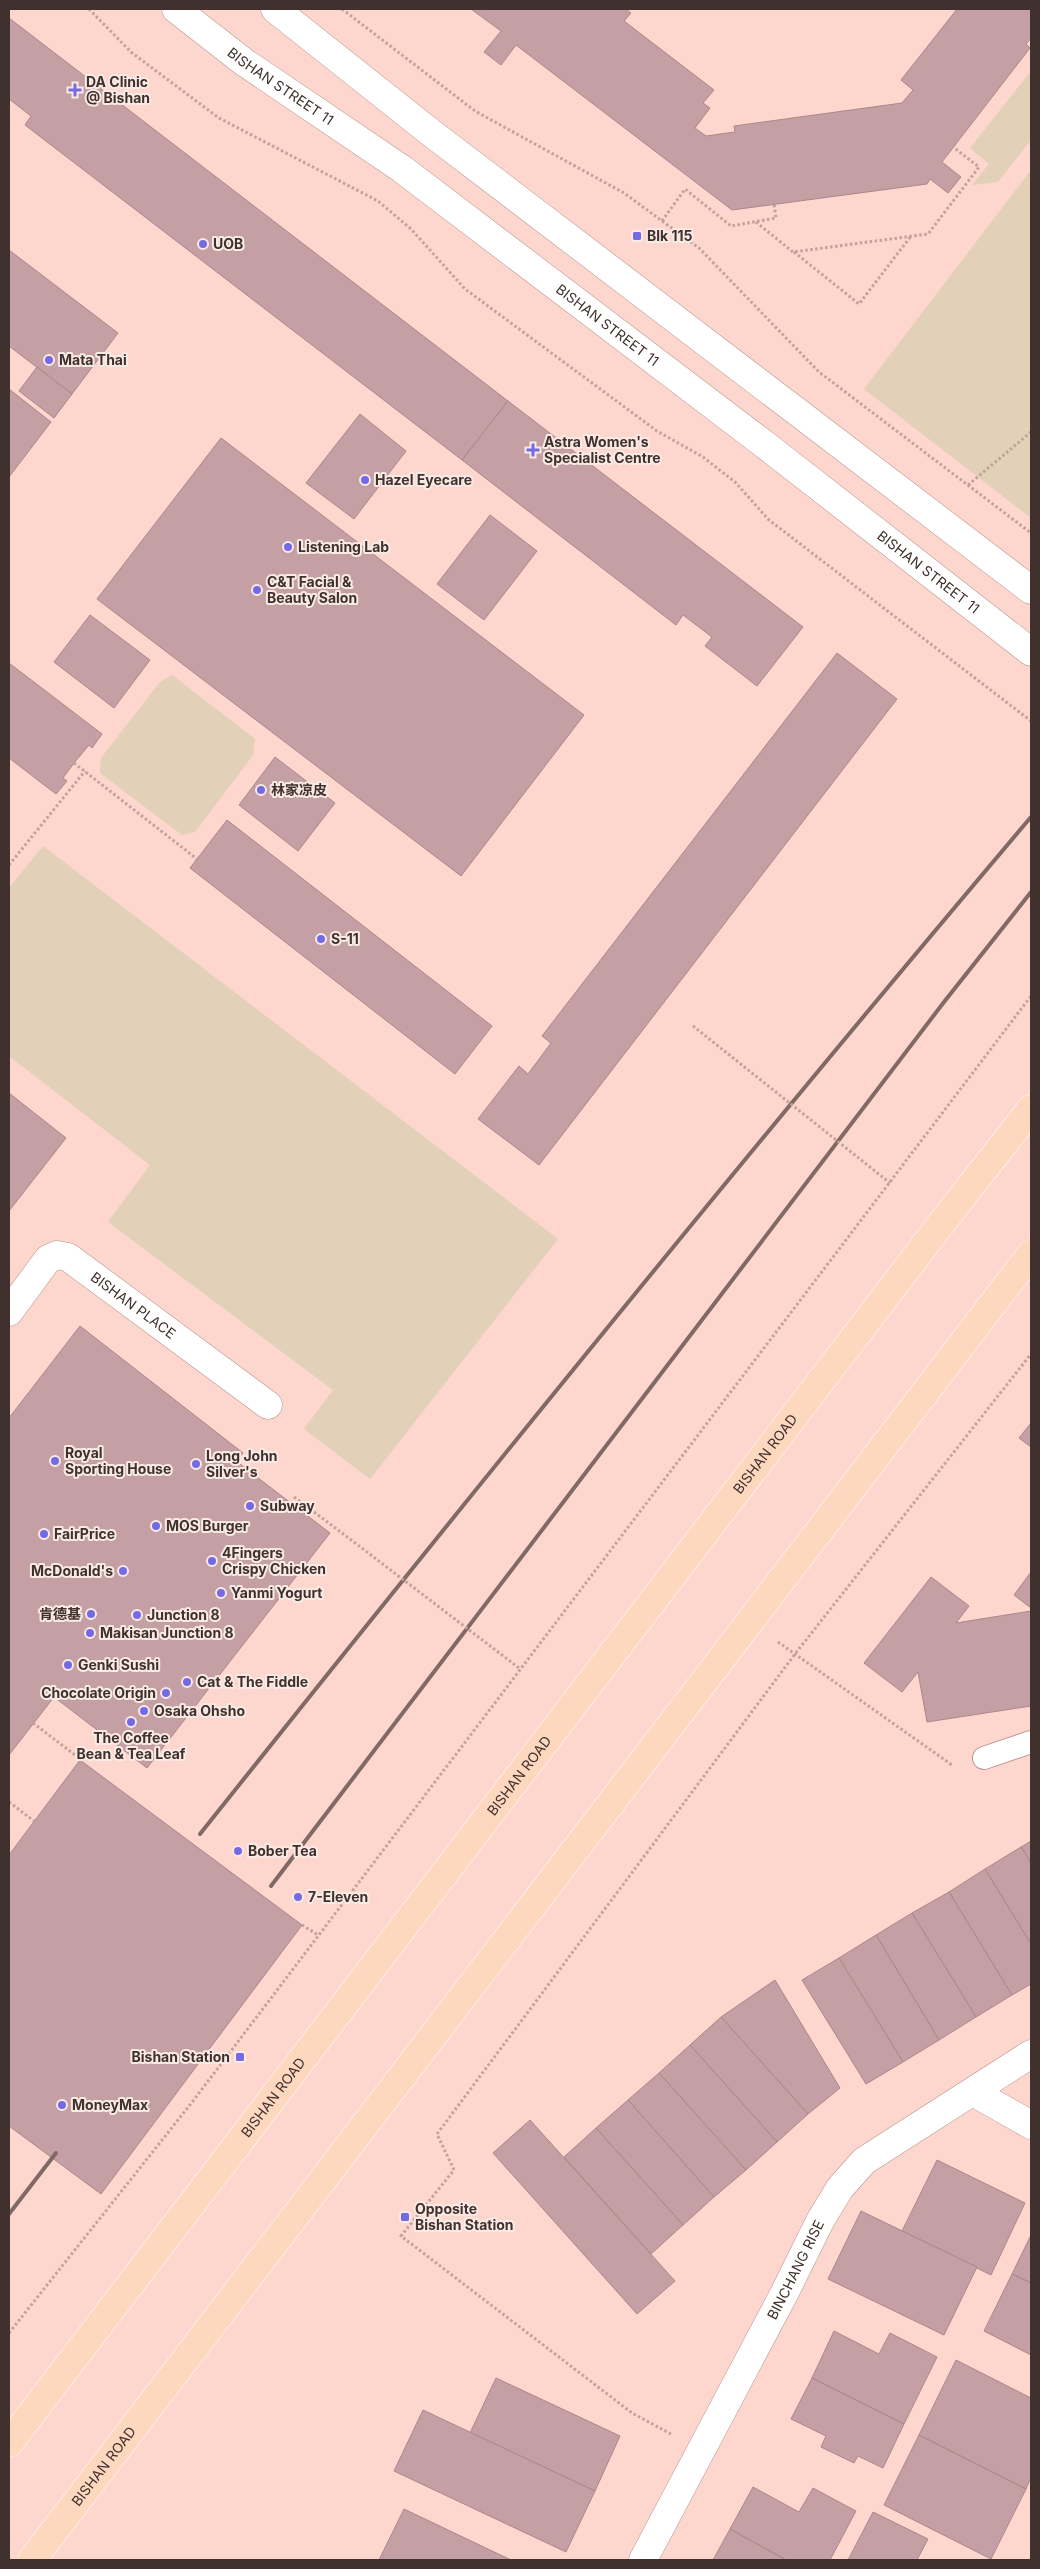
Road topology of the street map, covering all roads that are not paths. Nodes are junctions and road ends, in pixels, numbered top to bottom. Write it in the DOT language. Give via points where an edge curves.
graph roads {
  1 [pos="176,9"];
  2 [pos="276,9"];
  3 [pos="1031,590"];
  4 [pos="1031,652"];
  5 [pos="1031,1109"];
  6 [pos="1031,1254"];
  7 [pos="9,1312"];
  8 [pos="268,1405"];
  9 [pos="1031,1742"];
  10 [pos="984,1758"];
  11 [pos="1031,2054"];
  12 [pos="973,2092"];
  13 [pos="1031,2125"];
  14 [pos="9,2443"];
  15 [pos="32,2560"];
  16 [pos="643,2560"];
  1 -- 4 [label="street, BISHAN STREET 11" via="244,62 402,169"];
  2 -- 3 [label="street" via="430,132"];
  5 -- 14 [label="main road, BISHAN ROAD"];
  6 -- 15 [label="main road, BISHAN ROAD"];
  7 -- 8 [label="street, BISHAN PLACE" via="48,1259 57,1255 68,1257"];
  9 -- 10 [label="lane"];
  11 -- 12 [label="street, BINCHANG RISE"];
  12 -- 13 [label="street"];
  12 -- 16 [label="street, BINCHANG RISE" via="864,2161 840,2188"];
}
